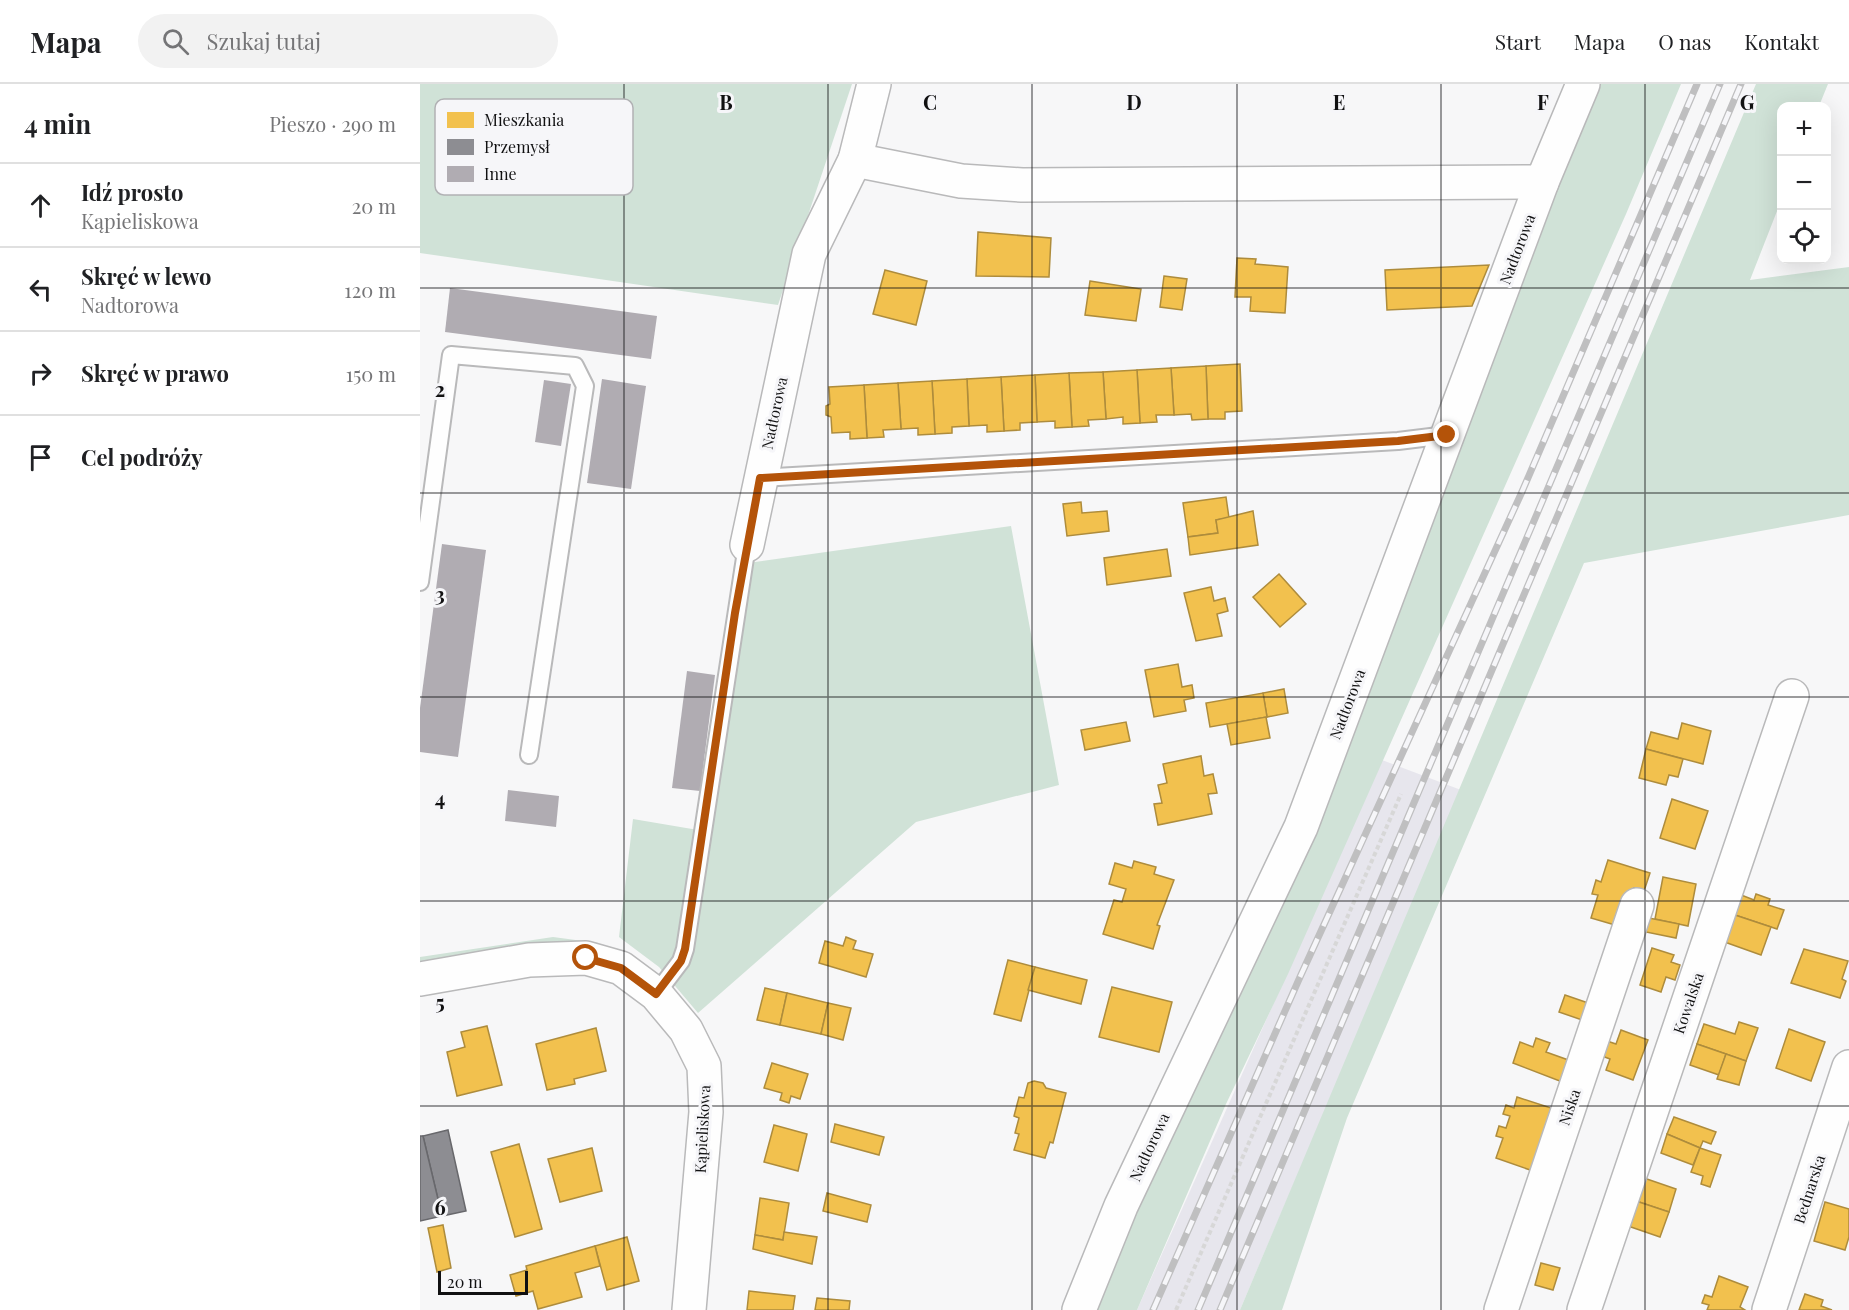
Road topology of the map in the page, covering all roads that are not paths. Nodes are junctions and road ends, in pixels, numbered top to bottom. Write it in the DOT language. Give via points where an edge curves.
graph roads {
  1 [pos="874,84"];
  2 [pos="1583,84"];
  3 [pos="855,160"];
  4 [pos="1542,182"];
  5 [pos="1447,435"];
  6 [pos="760,478"];
  7 [pos="747,545"];
  8 [pos="420,582"];
  9 [pos="1792,696"];
  10 [pos="529,755"];
  11 [pos="1637,905"];
  12 [pos="420,979"];
  13 [pos="656,994"];
  14 [pos="1849,1067"];
  15 [pos="688,1310"];
  16 [pos="1079,1310"];
  17 [pos="1501,1310"];
  18 [pos="1584,1310"];
  19 [pos="1769,1310"];
  1 -- 3 [label="street, Nadtorowa"];
  2 -- 4 [label="street, Nadtorowa"];
  3 -- 4 [label="street" via="961,182 1022,185"];
  3 -- 6 [label="street, Nadtorowa" via="809,254"];
  4 -- 5 [label="street, Nadtorowa"];
  5 -- 6 [label="lane" via="1386,442"];
  5 -- 16 [label="street, Nadtorowa" via="1301,827 1121,1206"];
  6 -- 7 [label="street, Nadtorowa"];
  7 -- 13 [label="lane, Nadtorowa" via="685,949 681,961"];
  8 -- 10 [label="lane" via="450,355 575,366 585,386"];
  9 -- 18 [label="street, Kowalska"];
  11 -- 17 [label="street, Niska"];
  12 -- 13 [label="street, Kąpieliskowa" via="530,960 586,958 621,968"];
  13 -- 15 [label="street, Kąpieliskowa" via="686,1030 704,1066 706,1112"];
  14 -- 19 [label="street, Bednarska"];
}
